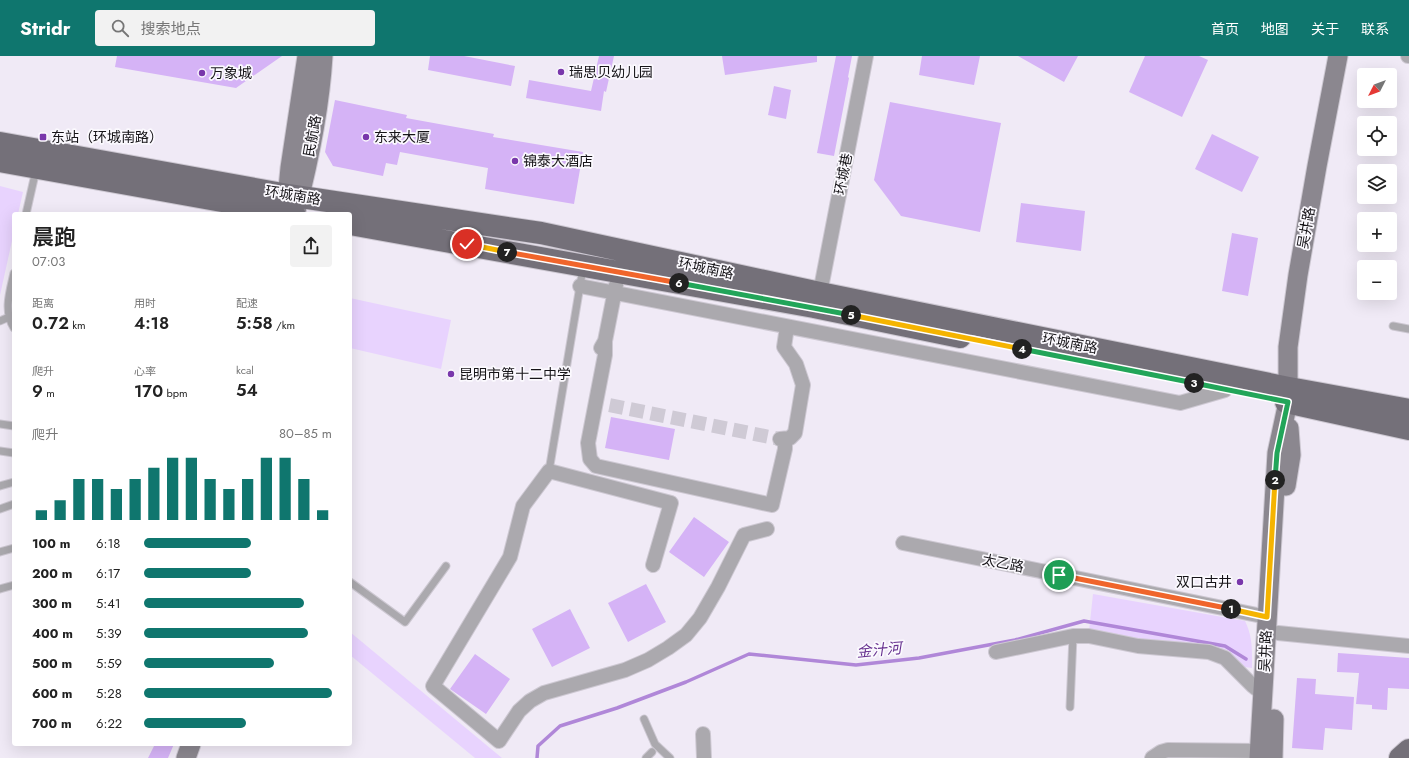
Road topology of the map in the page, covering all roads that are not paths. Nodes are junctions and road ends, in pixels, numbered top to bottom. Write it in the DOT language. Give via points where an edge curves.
graph roads {
  1 [pos="307,56"];
  2 [pos="323,56"];
  3 [pos="866,56"];
  4 [pos="1338,56"];
  5 [pos="0,143"];
  6 [pos="0,161"];
  7 [pos="36,168"];
  8 [pos="291,208"];
  9 [pos="26,212"];
  10 [pos="331,212"];
  11 [pos="352,214"];
  12 [pos="352,224"];
  13 [pos="582,276"];
  14 [pos="12,282"];
  15 [pos="617,282"];
  16 [pos="820,293"];
  17 [pos="9,317"];
  18 [pos="0,321"];
  19 [pos="12,324"];
  20 [pos="1393,326"];
  21 [pos="787,327"];
  22 [pos="1409,329"];
  23 [pos="605,340"];
  24 [pos="1225,390"];
  25 [pos="1288,395"];
  26 [pos="589,400"];
  27 [pos="1409,410"];
  28 [pos="0,424"];
  29 [pos="12,426"];
  30 [pos="1409,429"];
  31 [pos="0,451"];
  32 [pos="12,453"];
  33 [pos="549,471"];
  34 [pos="12,483"];
  35 [pos="0,486"];
  36 [pos="12,505"];
  37 [pos="0,509"];
  38 [pos="767,529"];
  39 [pos="903,543"];
  40 [pos="12,549"];
  41 [pos="0,552"];
  42 [pos="653,565"];
  43 [pos="446,566"];
  44 [pos="352,583"];
  45 [pos="12,585"];
  46 [pos="0,589"];
  47 [pos="1267,617"];
  48 [pos="1278,633"];
  49 [pos="1073,636"];
  50 [pos="1409,646"];
  51 [pos="996,652"];
  52 [pos="1263,694"];
  53 [pos="1070,707"];
  54 [pos="644,719"];
  55 [pos="703,734"];
  56 [pos="190,746"];
  57 [pos="199,746"];
  58 [pos="1409,750"];
  59 [pos="1264,756"];
  60 [pos="186,758"];
  61 [pos="196,758"];
  62 [pos="670,758"];
  63 [pos="704,758"];
  64 [pos="1152,758"];
  65 [pos="1400,758"];
  1 -- 8 [label="street, 民航路" via="290,168"];
  2 -- 8 [label="street, 民航路" via="306,171"];
  3 -- 16 [label="street, 环城巷"];
  4 -- 25 [label="street, 吴井路" via="1298,275 1288,347"];
  5 -- 8 [label="main road, 环城南路"];
  6 -- 7 [label="main road, 环城南路"];
  7 -- 8 [label="main road, 环城南路"];
  7 -- 9 [label="lane"];
  8 -- 10 [label="main road, 环城南路"];
  11 -- 16 [label="main road, 环城南路" via="542,233"];
  12 -- 13 [label="main road, 环城南路"];
  13 -- 15 [label="main road, 环城南路"];
  13 -- 33 [label="lane"];
  14 -- 17 [label="lane" via="8,300"];
  15 -- 21 [label="street"];
  15 -- 23 [label="street"];
  15 -- 24 [label="main road, 环城南路" via="821,309"];
  16 -- 25 [label="main road, 环城南路"];
  17 -- 18 [label="lane"];
  17 -- 19 [label="lane"];
  20 -- 22 [label="lane"];
  21 -- 23 [label="street" via="784,346 796,364 803,385 795,433 790,438 783,439 785,449 772,505 596,466 590,459 588,443 605,355"];
  21 -- 24 [label="street" via="1180,403"];
  23 -- 26 [label="street" via="596,359"];
  24 -- 25 [label="main road, 环城南路"];
  25 -- 27 [label="main road, 环城南路"];
  25 -- 30 [label="main road, 环城南路"];
  25 -- 47 [label="street, 吴井路" via="1277,453"];
  25 -- 48 [label="street, 吴井路" via="1291,456 1287,478"];
  28 -- 29 [label="lane"];
  31 -- 32 [label="lane"];
  33 -- 38 [label="street" via="522,506 510,557 433,686 499,740 519,712 530,701 544,693 625,670 648,660 686,635 700,618 718,587 744,535"];
  33 -- 42 [label="street" via="671,503"];
  34 -- 35 [label="lane"];
  36 -- 37 [label="lane"];
  39 -- 47 [label="street, 太乙路"];
  40 -- 41 [label="lane"];
  43 -- 44 [label="lane" via="405,622"];
  45 -- 46 [label="lane"];
  47 -- 52 [label="street, 吴井路"];
  48 -- 50 [label="street"];
  48 -- 59 [label="street, 吴井路" via="1274,694"];
  49 -- 51 [label="street"];
  49 -- 52 [label="street" via="1089,636 1138,646 1209,652 1225,658"];
  49 -- 53 [label="lane"];
  52 -- 59 [label="street, 吴井路"];
  54 -- 62 [label="lane" via="655,744"];
  55 -- 63 [label="street"];
  56 -- 60 [label="street"];
  57 -- 61 [label="street"];
  58 -- 65 [label="main road"];
  59 -- 64 [label="street" via="1168,750"];
}
